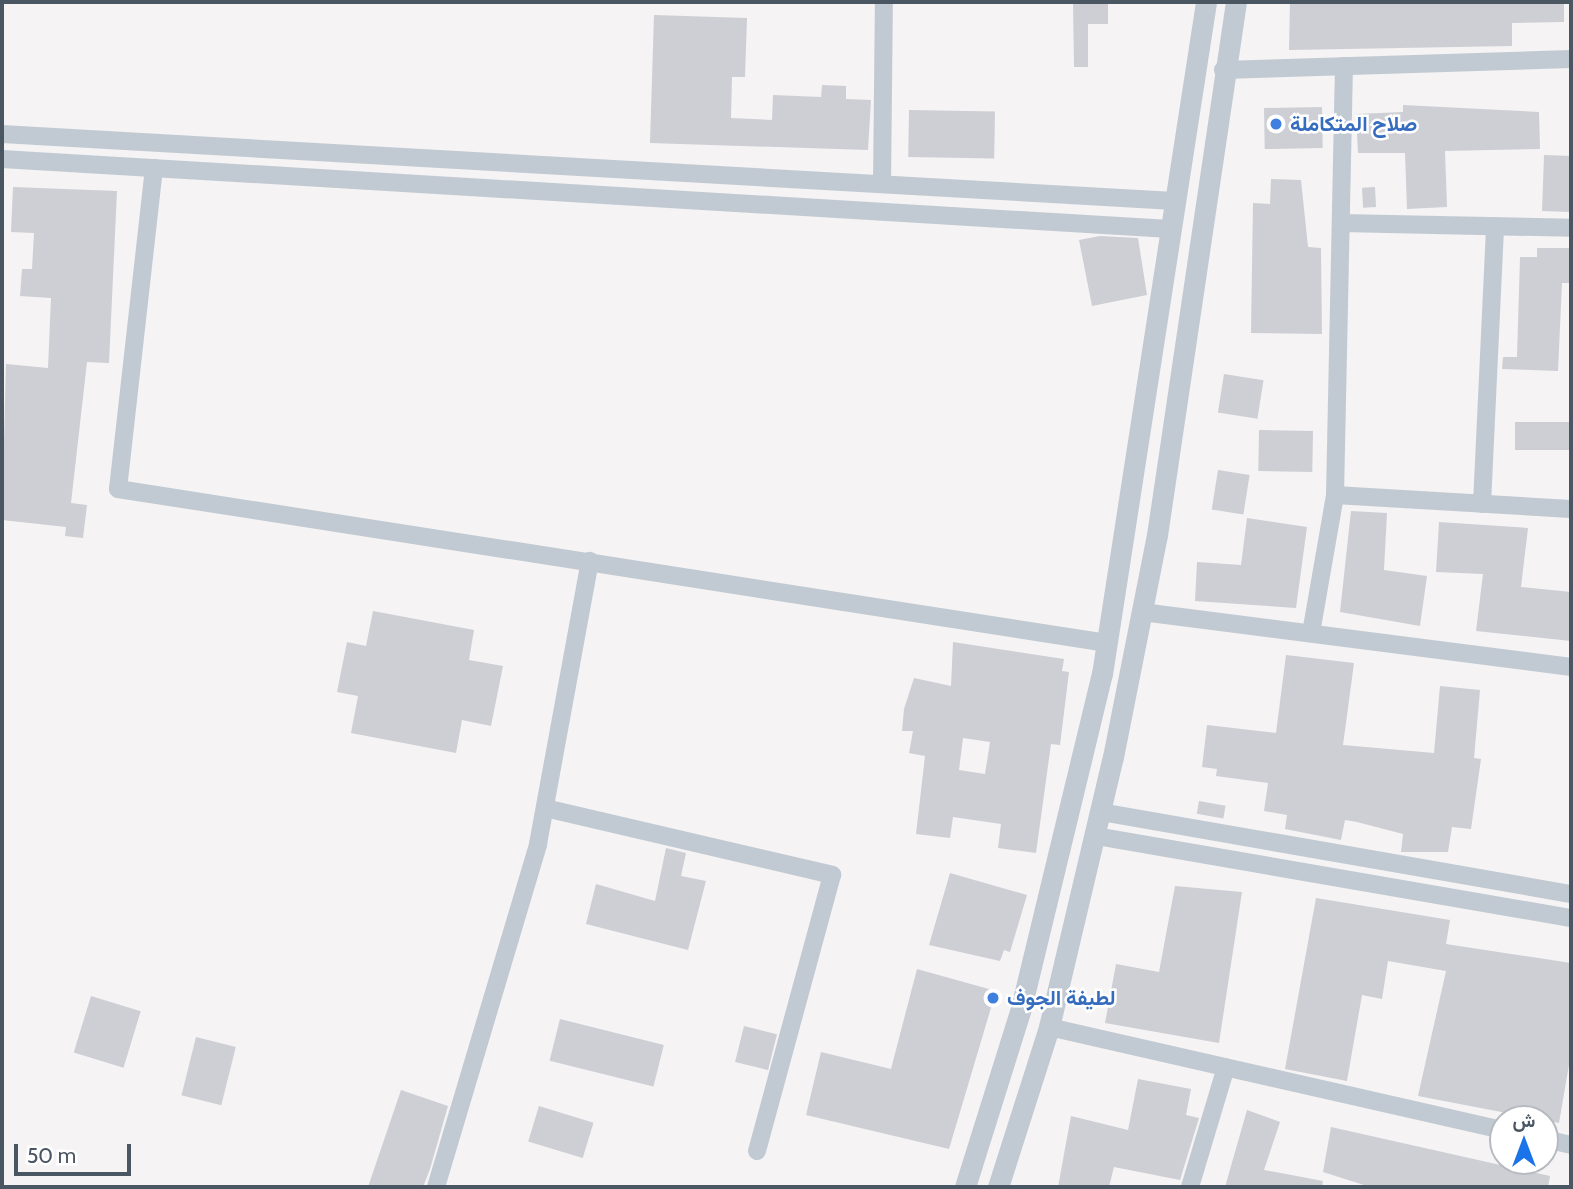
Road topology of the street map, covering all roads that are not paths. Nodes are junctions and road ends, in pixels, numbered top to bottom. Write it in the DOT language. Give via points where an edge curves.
graph roads {
  1 [pos="884,2"];
  2 [pos="1206,2"];
  3 [pos="1236,2"];
  4 [pos="1571,59"];
  5 [pos="1344,66"];
  6 [pos="1223,70"];
  7 [pos="2,134"];
  8 [pos="2,159"];
  9 [pos="154,168"];
  10 [pos="882,184"];
  11 [pos="1174,201"];
  12 [pos="1341,223"];
  13 [pos="1495,226"];
  14 [pos="1571,228"];
  15 [pos="1170,229"];
  16 [pos="1335,495"];
  17 [pos="1482,504"];
  18 [pos="1571,509"];
  19 [pos="590,561"];
  20 [pos="1142,612"];
  21 [pos="1311,633"];
  22 [pos="1107,643"];
  23 [pos="1571,667"];
  24 [pos="545,808"];
  25 [pos="1101,812"];
  26 [pos="1096,836"];
  27 [pos="1571,894"];
  28 [pos="1571,918"];
  29 [pos="1049,1027"];
  30 [pos="1226,1067"];
  31 [pos="1489,1127"];
  32 [pos="757,1151"];
  33 [pos="436,1187"];
  34 [pos="965,1187"];
  35 [pos="999,1187"];
  36 [pos="1190,1187"];
  1 -- 10 [label="street"];
  2 -- 11 [label="street"];
  3 -- 6 [label="street"];
  4 -- 5 [label="street"];
  5 -- 6 [label="street"];
  5 -- 12 [label="street"];
  6 -- 20 [label="street"];
  7 -- 10 [label="street"];
  8 -- 9 [label="street"];
  9 -- 15 [label="street"];
  9 -- 19 [label="street" via="118,489"];
  10 -- 11 [label="street"];
  11 -- 15 [label="street"];
  12 -- 13 [label="street"];
  12 -- 16 [label="street"];
  13 -- 14 [label="street"];
  13 -- 17 [label="street"];
  15 -- 22 [label="street"];
  16 -- 17 [label="street"];
  16 -- 21 [label="street"];
  17 -- 18 [label="street"];
  19 -- 22 [label="street"];
  19 -- 24 [label="street"];
  20 -- 21 [label="street"];
  20 -- 25 [label="street"];
  21 -- 23 [label="street"];
  22 -- 34 [label="street" via="1063,846"];
  24 -- 32 [label="street" via="832,875"];
  24 -- 33 [label="street"];
  25 -- 26 [label="street"];
  25 -- 27 [label="street"];
  26 -- 28 [label="street"];
  26 -- 29 [label="street"];
  29 -- 30 [label="street"];
  29 -- 35 [label="street"];
  30 -- 31 [label="street"];
  30 -- 36 [label="street"];
}
